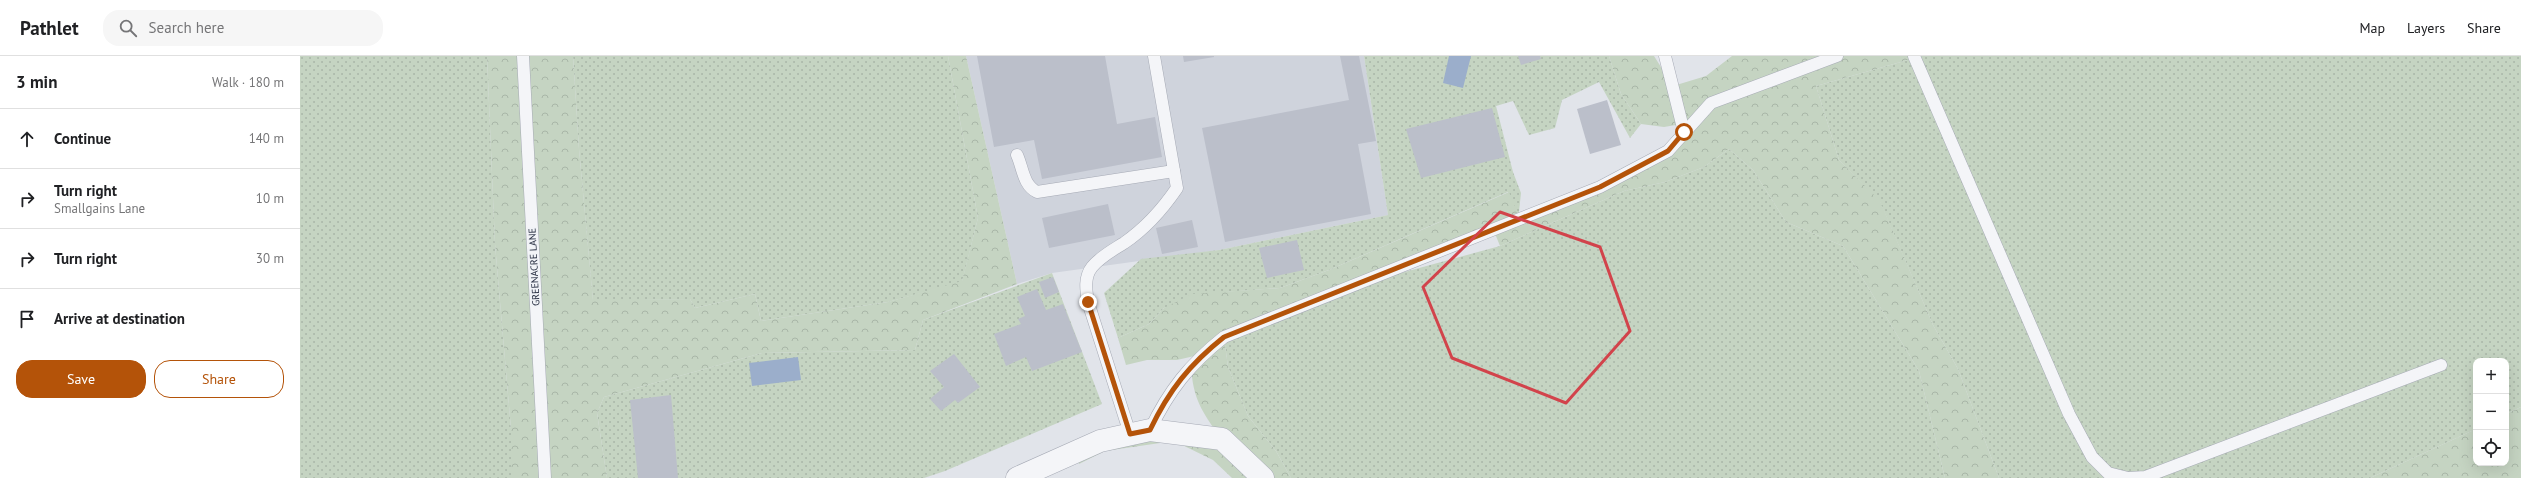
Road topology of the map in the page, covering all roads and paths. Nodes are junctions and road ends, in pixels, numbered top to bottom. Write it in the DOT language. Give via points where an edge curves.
graph roads {
  1 [pos="523,56"];
  2 [pos="1154,56"];
  3 [pos="1665,56"];
  4 [pos="1837,56"];
  5 [pos="1914,56"];
  6 [pos="1684,132"];
  7 [pos="1017,155"];
  8 [pos="1174,171"];
  9 [pos="2441,365"];
  10 [pos="1140,432"];
  11 [pos="545,478"];
  12 [pos="1017,478"];
  13 [pos="1263,478"];
  14 [pos="2128,478"];
  1 -- 11 [label="lane, GREENACRE LANE"];
  2 -- 8 [label="lane"];
  3 -- 6 [label="lane"];
  4 -- 6 [label="lane" via="1711,103"];
  5 -- 14 [label="lane" via="2069,414 2092,457 2108,473"];
  6 -- 10 [label="lane" via="1668,151 1600,187 1224,337 1204,353 1178,381"];
  7 -- 8 [label="lane" via="1025,180 1030,188 1037,192"];
  8 -- 10 [label="lane" via="1177,188 1160,213 1092,267 1085,285 1088,302"];
  9 -- 14 [label="lane" via="2145,477"];
  10 -- 12 [label="street" via="1100,441"];
  10 -- 13 [label="street" via="1222,439"];
}
